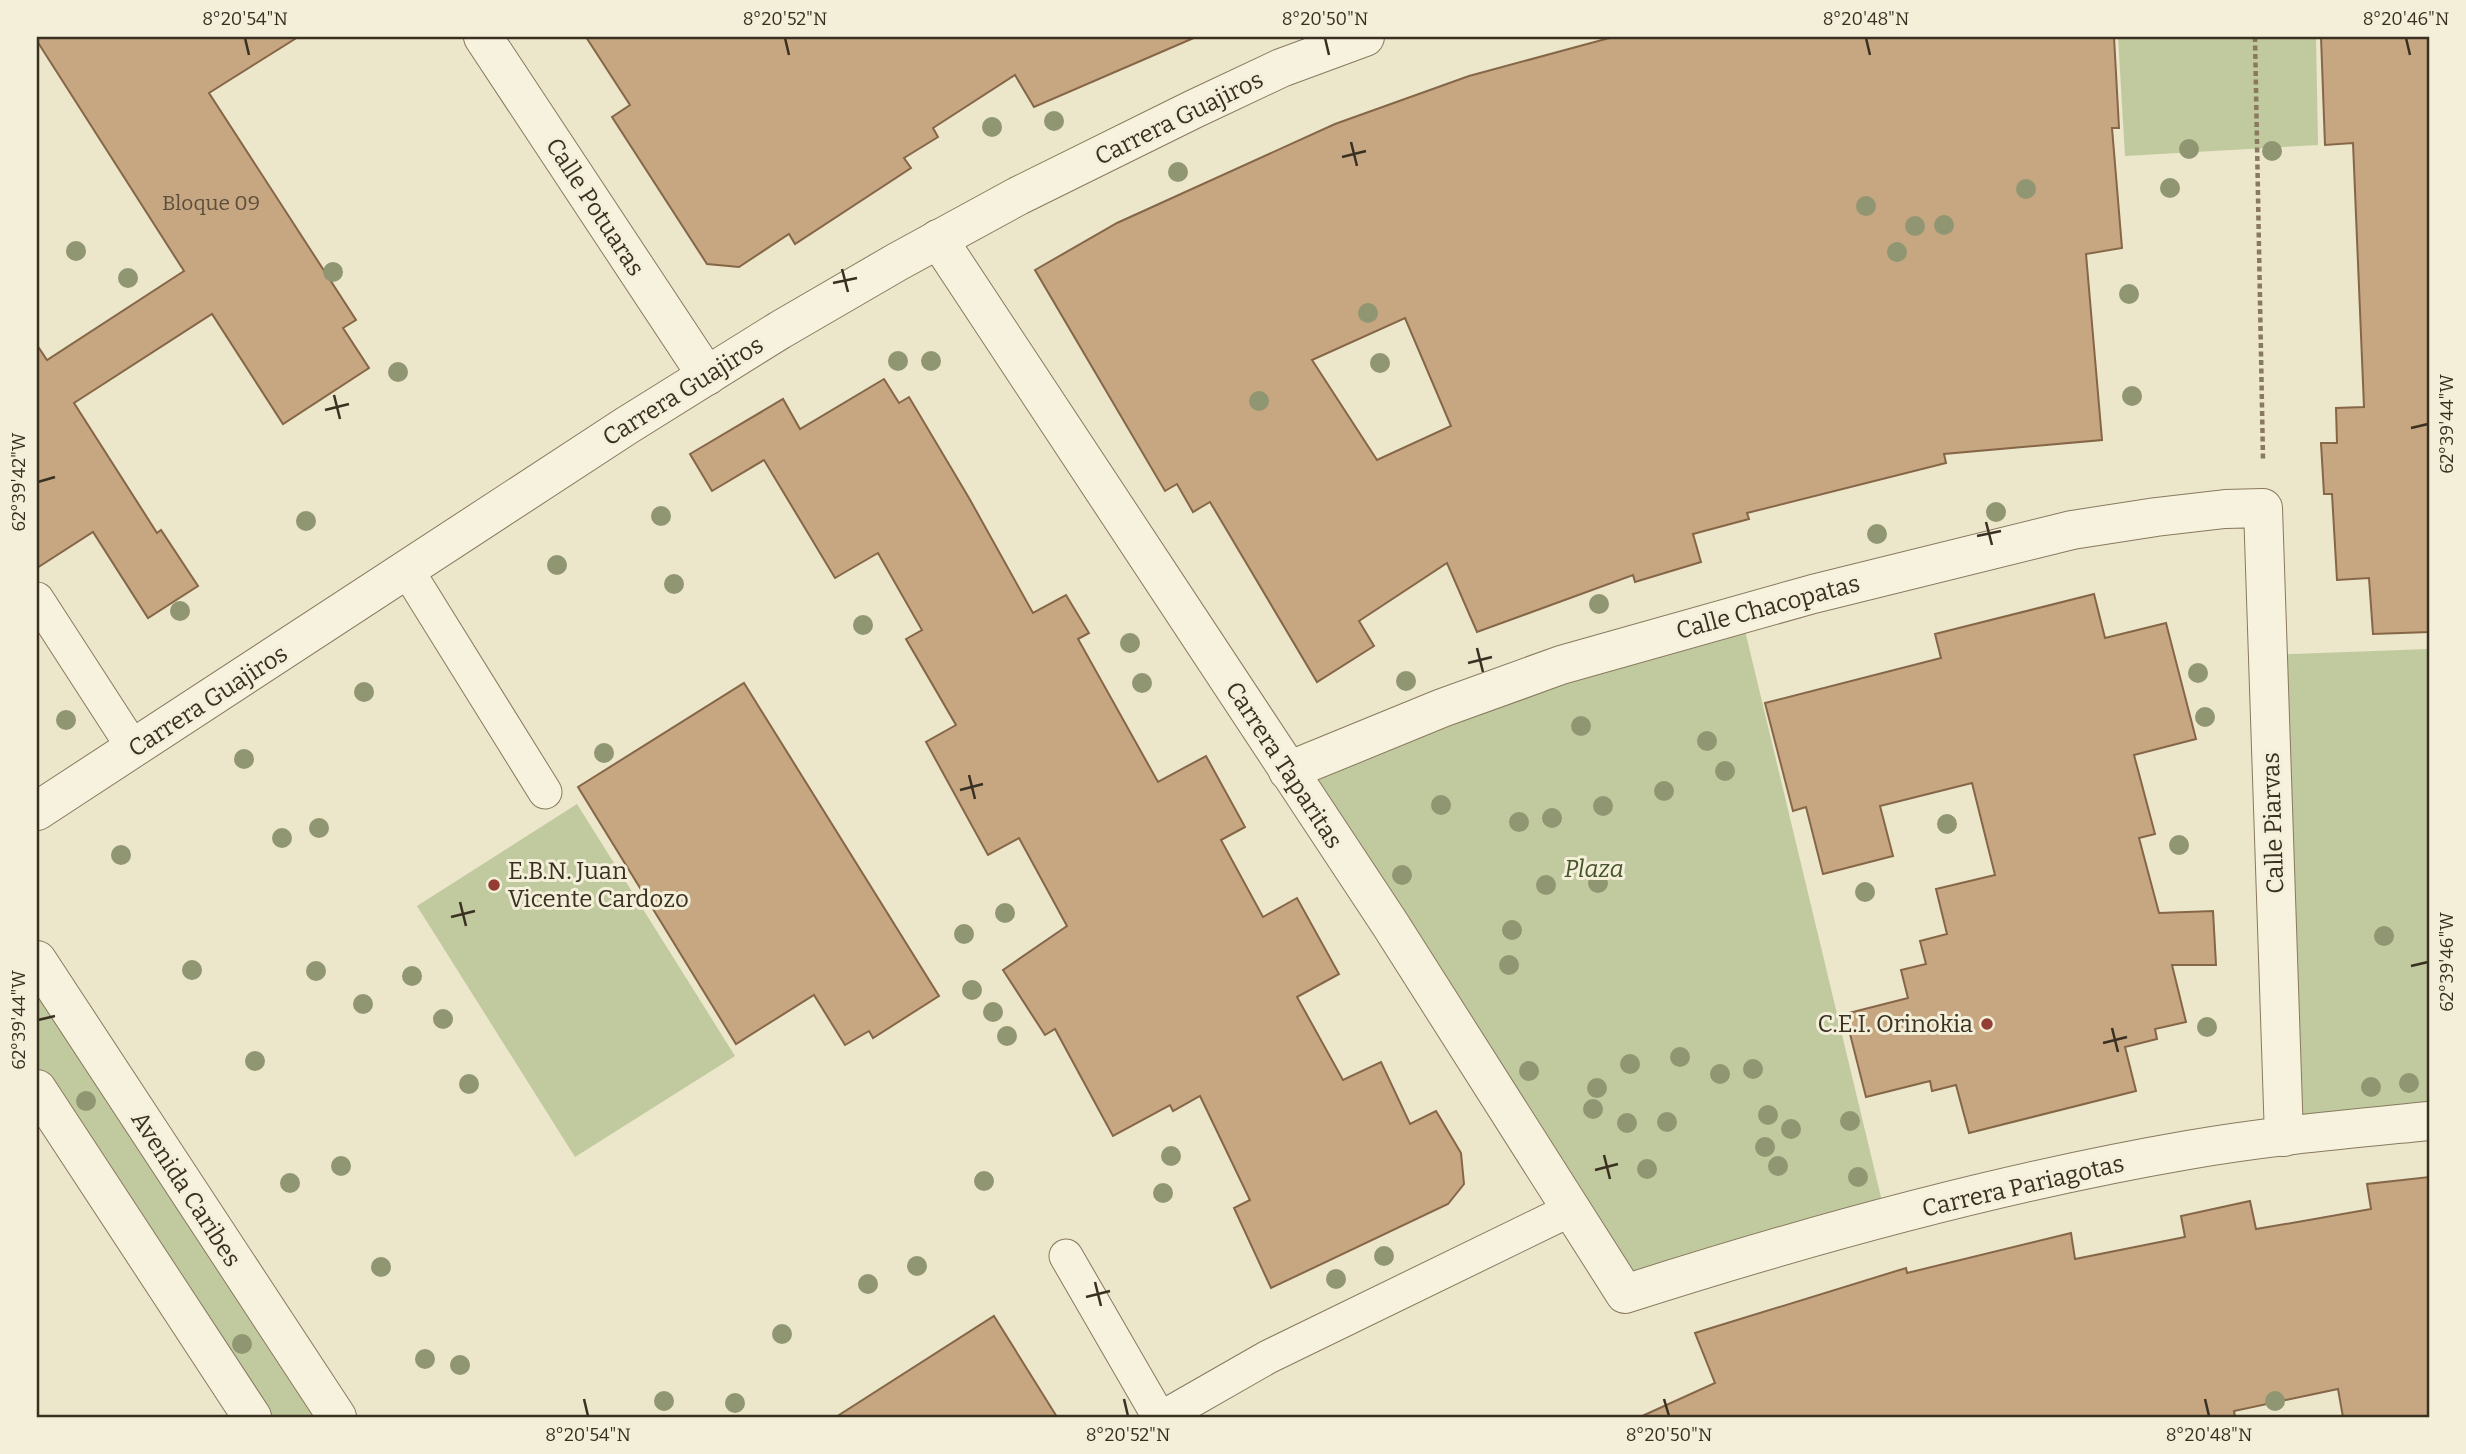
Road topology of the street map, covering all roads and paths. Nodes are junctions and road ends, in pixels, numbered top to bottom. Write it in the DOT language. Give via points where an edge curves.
graph roads {
  1 [pos="483,37"];
  2 [pos="1365,37"];
  3 [pos="2255,37"];
  4 [pos="938,239"];
  5 [pos="707,376"];
  6 [pos="2263,508"];
  7 [pos="407,570"];
  8 [pos="37,599"];
  9 [pos="134,749"];
  10 [pos="1288,771"];
  11 [pos="545,792"];
  12 [pos="37,811"];
  13 [pos="37,960"];
  14 [pos="37,1089"];
  15 [pos="2429,1121"];
  16 [pos="2284,1137"];
  17 [pos="1572,1209"];
  18 [pos="1066,1256"];
  19 [pos="1625,1294"];
  20 [pos="252,1417"];
  21 [pos="337,1417"];
  22 [pos="1161,1417"];
  1 -- 5 [label="street, Calle Potuaras"];
  2 -- 4 [label="street, Carrera Guajiros" via="1281,68 1194,109"];
  3 -- 6 [label="path"];
  4 -- 5 [label="street, Carrera Guajiros"];
  4 -- 10 [label="street, Carrera Taparitas"];
  5 -- 7 [label="street, Carrera Guajiros"];
  6 -- 10 [label="street, Calle Chacopatas" via="2072,530 1813,594 1561,665"];
  6 -- 16 [label="street, Calle Piarvas"];
  7 -- 9 [label="street, Carrera Guajiros"];
  7 -- 11 [label="lane"];
  8 -- 9 [label="lane"];
  9 -- 12 [label="street, Carrera Guajiros"];
  10 -- 17 [label="street, Carrera Taparitas"];
  13 -- 21 [label="street, Avenida Caribes"];
  14 -- 20 [label="street"];
  15 -- 16 [label="street, Carrera Pariagotas"];
  16 -- 19 [label="street, Carrera Pariagotas" via="2087,1169 1859,1224"];
  17 -- 19 [label="street, Carrera Taparitas"];
  17 -- 22 [label="lane" via="1268,1357"];
  18 -- 22 [label="lane"];
}
